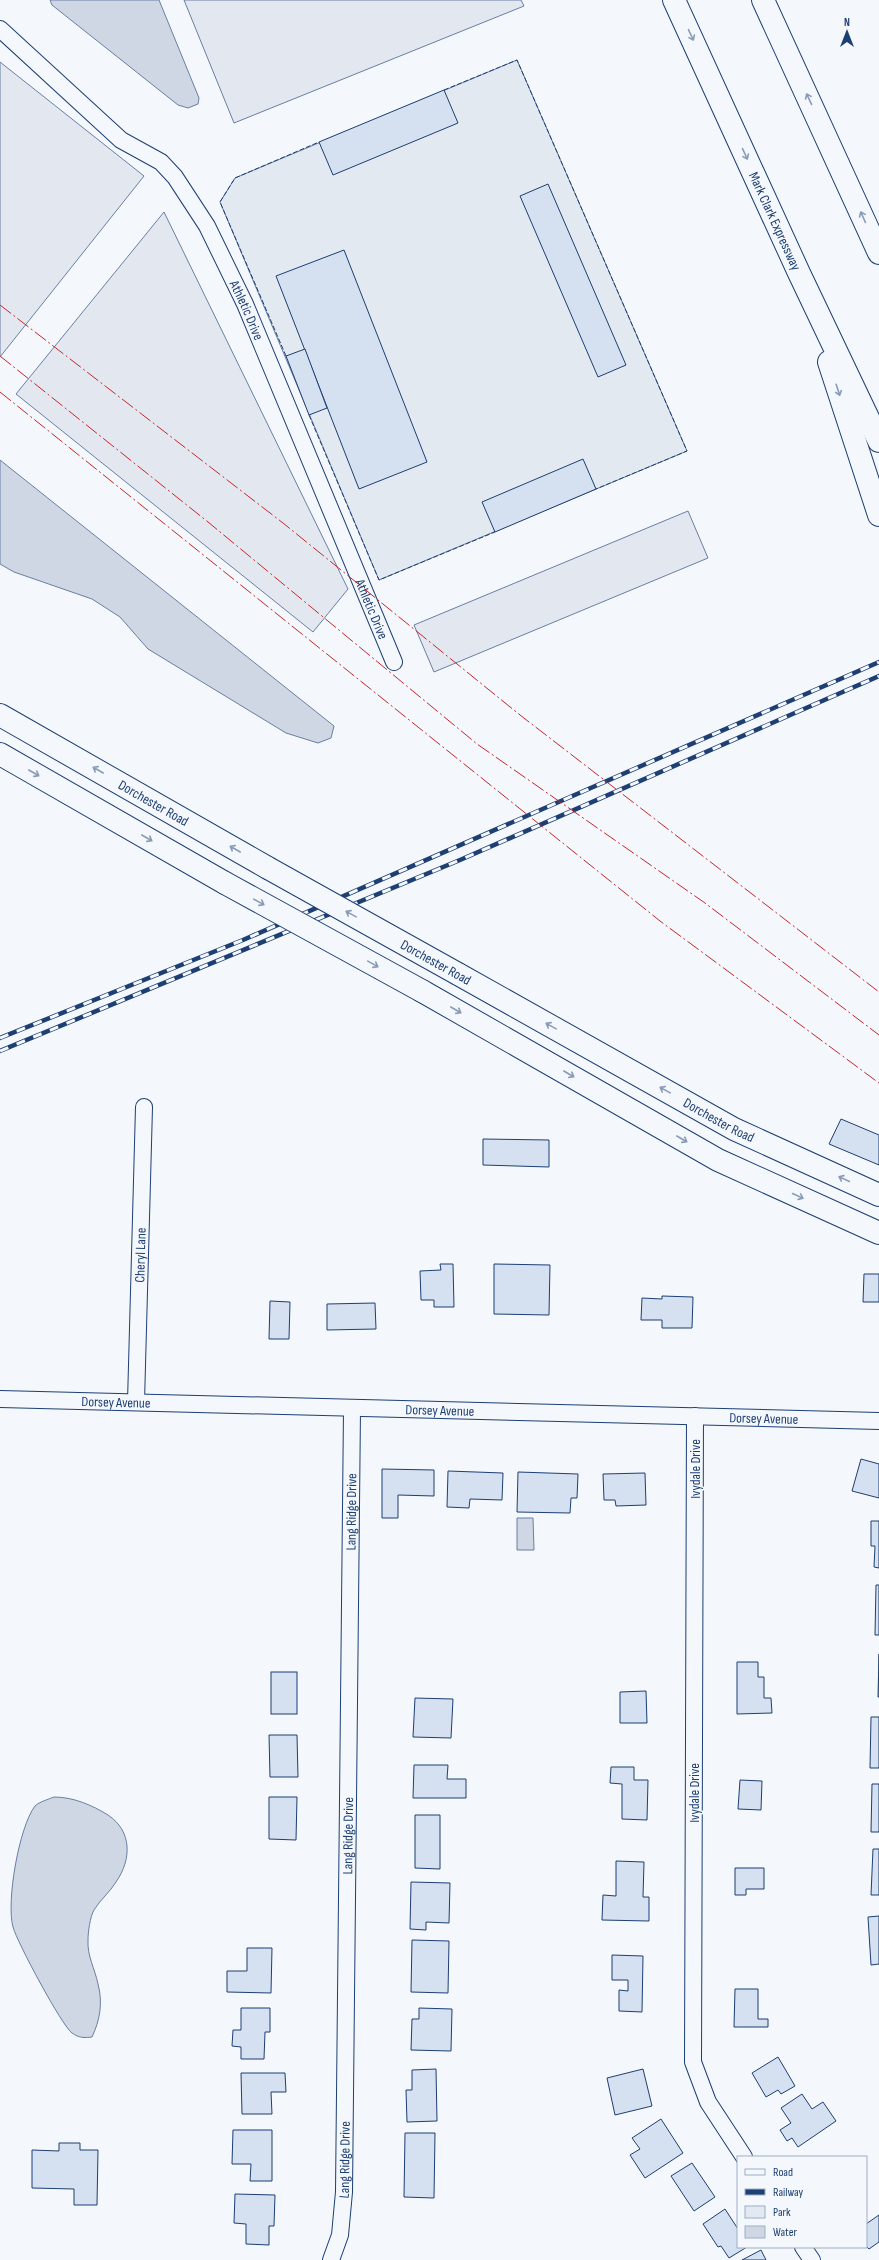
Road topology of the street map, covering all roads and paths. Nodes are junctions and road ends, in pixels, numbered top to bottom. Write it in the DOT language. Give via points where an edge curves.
graph roads {
  1 [pos="674,0"];
  2 [pos="763,0"];
  3 [pos="0,29"];
  4 [pos="879,252"];
  5 [pos="799,273"];
  6 [pos="879,441"];
  7 [pos="879,515"];
  8 [pos="394,662"];
  9 [pos="0,715"];
  10 [pos="0,754"];
  11 [pos="144,1107"];
  12 [pos="879,1196"];
  13 [pos="879,1233"];
  14 [pos="0,1399"];
  15 [pos="136,1402"];
  16 [pos="352,1409"];
  17 [pos="695,1416"];
  18 [pos="879,1421"];
  19 [pos="743,2156"];
  20 [pos="804,2248"];
  21 [pos="331,2260"];
  22 [pos="812,2260"];
  1 -- 5 [label="main road, Mark Clark Expressway, one-way"];
  4 -- 2 [label="main road, one-way"];
  3 -- 8 [label="street, Athletic Drive" via="121,140 161,162 175,177 207,226 245,304"];
  5 -- 6 [label="main road, Mark Clark Expressway"];
  5 -- 7 [label="main road, one-way"];
  12 -- 9 [label="main road, Dorchester Road, one-way, bridge" via="734,1129"];
  10 -- 13 [label="main road, one-way, bridge" via="718,1160"];
  11 -- 15 [label="street, Cheryl Lane"];
  14 -- 15 [label="street, Dorsey Avenue"];
  15 -- 16 [label="street, Dorsey Avenue"];
  16 -- 17 [label="street, Dorsey Avenue"];
  16 -- 21 [label="street, Lang Ridge Drive" via="344,2192 340,2235"];
  17 -- 18 [label="street, Dorsey Avenue"];
  17 -- 19 [label="street, Ivydale Drive" via="693,2062 708,2102"];
  20 -- 22 [label="street"];
}
